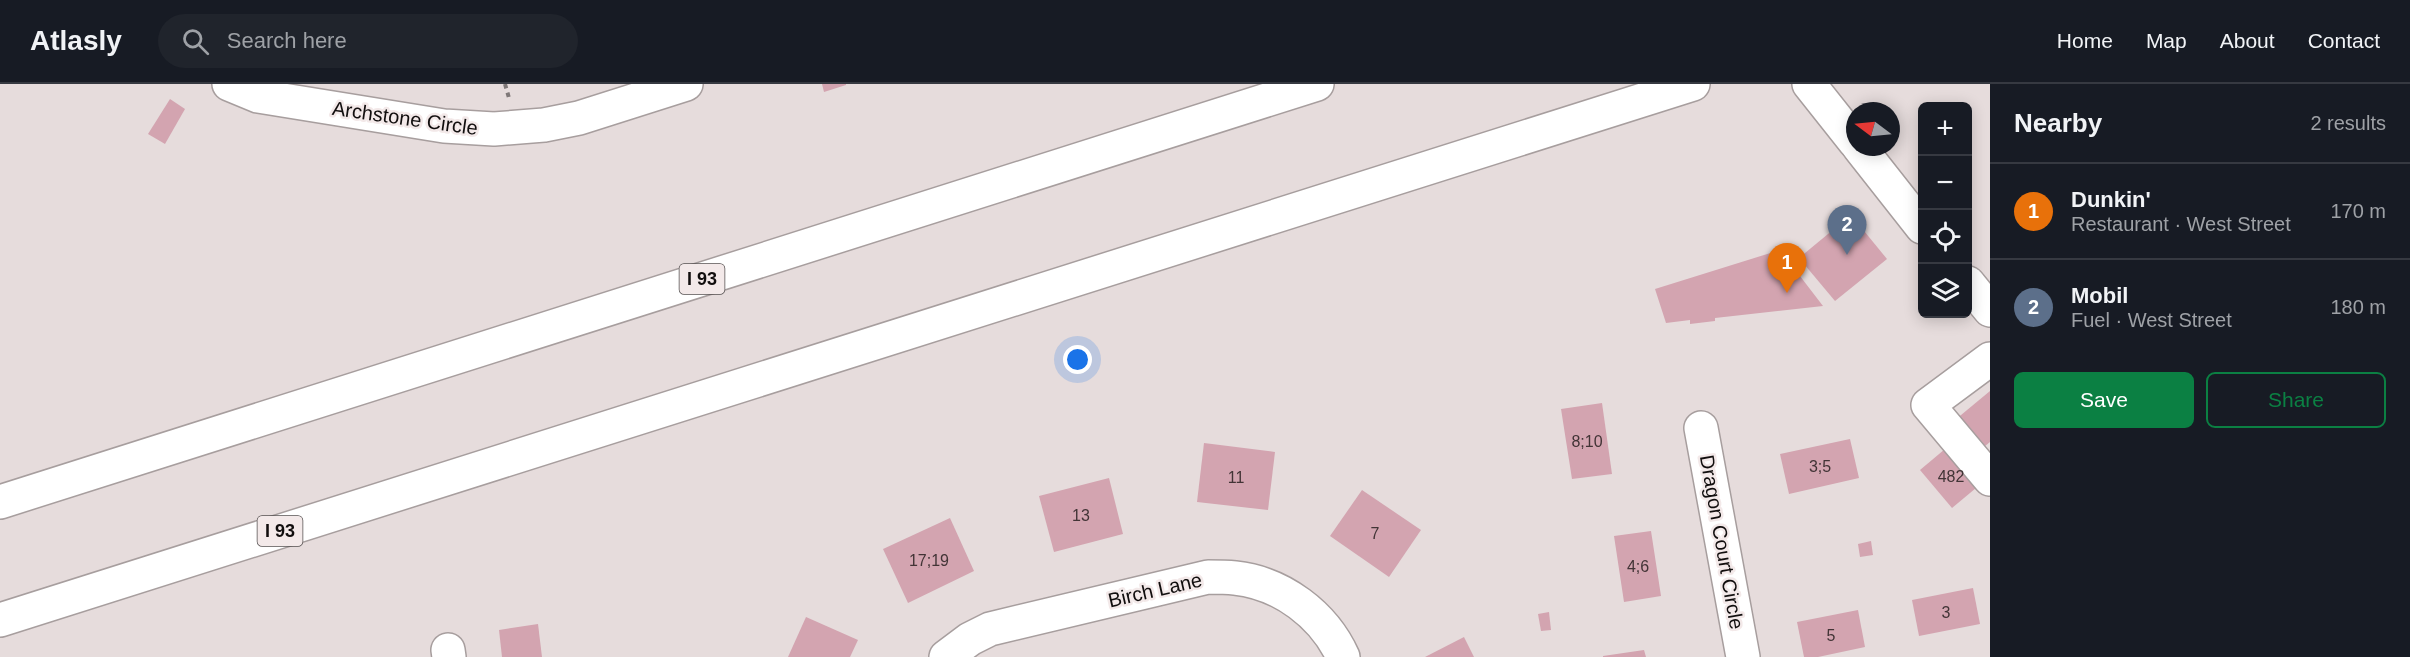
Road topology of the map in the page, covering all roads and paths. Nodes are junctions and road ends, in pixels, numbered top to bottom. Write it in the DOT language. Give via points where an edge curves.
graph roads {
  1 [pos="229,84"];
  2 [pos="686,84"];
  3 [pos="1317,84"];
  4 [pos="1809,84"];
  5 [pos="1689,85"];
  6 [pos="1846,131"];
  7 [pos="1866,156"];
  8 [pos="1918,221"];
  9 [pos="1972,288"];
  10 [pos="1990,310"];
  11 [pos="1990,360"];
  12 [pos="1701,428"];
  13 [pos="1990,479"];
  14 [pos="0,502"];
  15 [pos="0,620"];
  16 [pos="946,657"];
  17 [pos="1343,657"];
  18 [pos="1743,657"];
  1 -- 2 [label="main road, Archstone Circle" via="258,96 444,126 494,129 579,118"];
  3 -- 14 [label="main road, I 93"];
  4 -- 6 [label="main road"];
  5 -- 15 [label="main road, I 93"];
  7 -- 8 [label="main road"];
  9 -- 10 [label="main road"];
  11 -- 13 [label="main road" via="1928,405"];
  12 -- 18 [label="main road, Dragon Court Circle"];
  16 -- 17 [label="main road, Birch Lane" via="990,629 1208,577 1236,578 1286,594 1321,623"];
}
